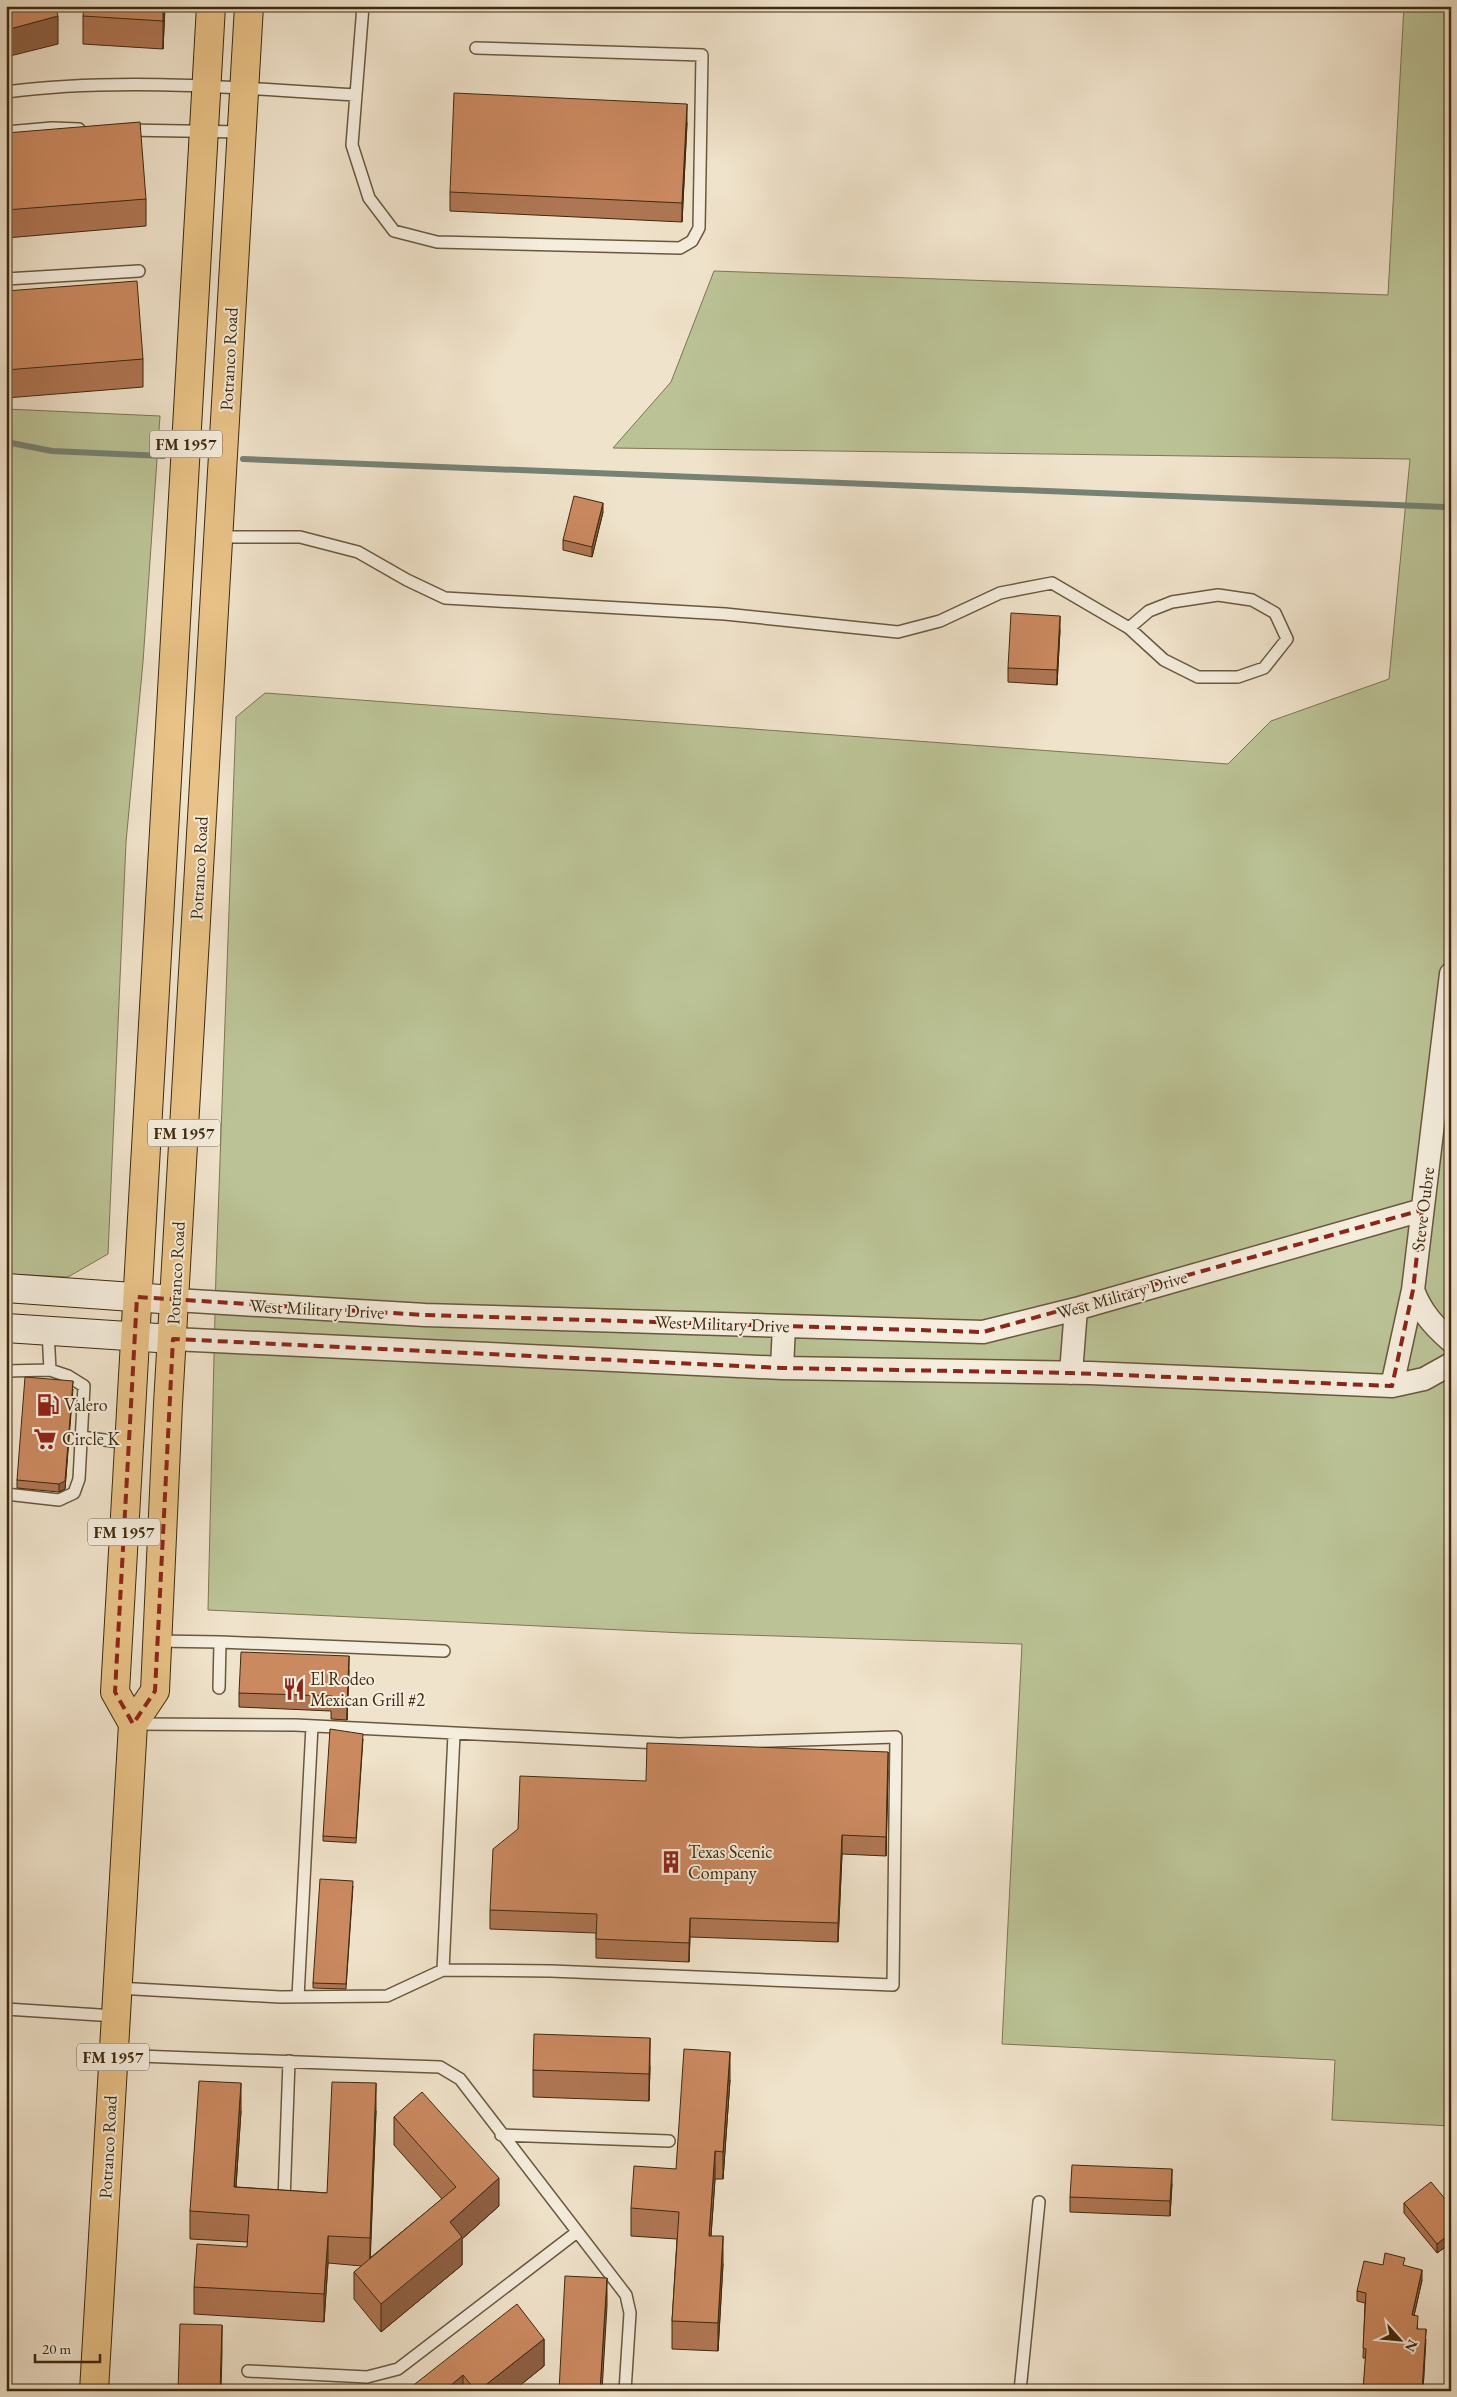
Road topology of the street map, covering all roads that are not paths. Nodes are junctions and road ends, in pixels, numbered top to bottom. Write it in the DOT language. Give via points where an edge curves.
graph roads {
  1 [pos="211,6"];
  2 [pos="249,6"];
  3 [pos="363,6"];
  4 [pos="476,48"];
  5 [pos="206,87"];
  6 [pos="244,88"];
  7 [pos="6,92"];
  8 [pos="355,95"];
  9 [pos="91,129"];
  10 [pos="110,130"];
  11 [pos="6,132"];
  12 [pos="242,132"];
  13 [pos="205,133"];
  14 [pos="139,271"];
  15 [pos="6,279"];
  16 [pos="218,536"];
  17 [pos="1129,628"];
  18 [pos="1451,974"];
  19 [pos="1422,1210"];
  20 [pos="6,1288"];
  21 [pos="1413,1290"];
  22 [pos="137,1298"];
  23 [pos="175,1300"];
  24 [pos="1076,1308"];
  25 [pos="784,1326"];
  26 [pos="6,1328"];
  27 [pos="48,1330"];
  28 [pos="135,1336"];
  29 [pos="173,1339"];
  30 [pos="1451,1341"];
  31 [pos="1451,1364"];
  32 [pos="782,1368"];
  33 [pos="50,1370"];
  34 [pos="6,1371"];
  35 [pos="1071,1373"];
  36 [pos="1392,1386"];
  37 [pos="81,1437"];
  38 [pos="128,1442"];
  39 [pos="6,1494"];
  40 [pos="157,1641"];
  41 [pos="220,1642"];
  42 [pos="444,1651"];
  43 [pos="219,1688"];
  44 [pos="133,1724"];
  45 [pos="312,1726"];
  46 [pos="454,1734"];
  47 [pos="443,1970"];
  48 [pos="117,1988"];
  49 [pos="298,1997"];
  50 [pos="6,2009"];
  51 [pos="115,2016"];
  52 [pos="113,2055"];
  53 [pos="289,2061"];
  54 [pos="501,2135"];
  55 [pos="669,2141"];
  56 [pos="284,2201"];
  57 [pos="1039,2202"];
  58 [pos="577,2232"];
  59 [pos="248,2371"];
  60 [pos="94,2391"];
  61 [pos="625,2391"];
  62 [pos="1020,2391"];
  1 -- 5 [label="main road, Potranco Road / FM 1957"];
  2 -- 6 [label="main road, Potranco Road / FM 1957"];
  3 -- 8 [label="lane"];
  4 -- 8 [label="lane" via="702,55 698,228 692,241 680,248 437,242 394,230 369,198 352,144"];
  5 -- 6 [label="lane"];
  5 -- 7 [label="lane" via="58,85"];
  5 -- 13 [label="main road, Potranco Road / FM 1957"];
  6 -- 8 [label="lane"];
  6 -- 12 [label="main road, Potranco Road / FM 1957"];
  9 -- 11 [label="lane"];
  10 -- 13 [label="lane"];
  12 -- 13 [label="lane"];
  12 -- 16 [label="main road, Potranco Road / FM 1957"];
  13 -- 22 [label="main road, Potranco Road / FM 1957"];
  14 -- 15 [label="lane"];
  16 -- 17 [label="lane" via="300,537 358,552 445,598 725,614 898,632 940,621 1000,592 1052,583"];
  16 -- 23 [label="main road, Potranco Road / FM 1957"];
  17 -- 17 [label="lane" via="1164,660 1198,677 1238,677 1264,668 1287,640 1275,613 1252,600 1218,594 1172,602 1148,611"];
  18 -- 19 [label="street, Steve Oubre"];
  19 -- 21 [label="street, Steve Oubre"];
  19 -- 24 [label="street, West Military Drive"];
  20 -- 22 [label="main road, West Military Drive"];
  21 -- 30 [label="street" via="1419,1307"];
  21 -- 36 [label="street, Steve Oubre"];
  22 -- 23 [label="main road, West Military Drive"];
  22 -- 28 [label="main road, Potranco Road / FM 1957"];
  23 -- 25 [label="street, West Military Drive" via="425,1315"];
  23 -- 29 [label="main road, Potranco Road / FM 1957"];
  24 -- 25 [label="street, West Military Drive" via="983,1332"];
  24 -- 35 [label="street"];
  25 -- 32 [label="street"];
  26 -- 27 [label="main road, West Military Drive"];
  27 -- 28 [label="main road, West Military Drive"];
  27 -- 33 [label="lane"];
  28 -- 29 [label="main road, West Military Drive"];
  28 -- 38 [label="main road, Potranco Road / FM 1957"];
  29 -- 32 [label="street, West Military Drive"];
  29 -- 40 [label="main road, Potranco Road / FM 1957"];
  31 -- 36 [label="street, West Military Drive" via="1424,1379"];
  32 -- 35 [label="street, West Military Drive"];
  33 -- 34 [label="lane"];
  33 -- 37 [label="lane" via="84,1386"];
  35 -- 36 [label="street, West Military Drive"];
  37 -- 38 [label="lane"];
  37 -- 39 [label="lane" via="79,1479 74,1493 59,1500"];
  38 -- 44 [label="main road, Potranco Road / FM 1957" via="115,1692"];
  40 -- 41 [label="lane"];
  40 -- 44 [label="main road, Potranco Road / FM 1957" via="155,1691"];
  41 -- 42 [label="lane"];
  41 -- 43 [label="lane"];
  44 -- 45 [label="lane"];
  44 -- 48 [label="main road, Potranco Road / FM 1957"];
  45 -- 46 [label="lane"];
  45 -- 49 [label="lane"];
  46 -- 47 [label="lane"];
  46 -- 47 [label="lane" via="679,1744 896,1737 893,1986 551,1970"];
  47 -- 49 [label="lane" via="387,1996"];
  48 -- 49 [label="lane"];
  48 -- 51 [label="main road, Potranco Road / FM 1957"];
  50 -- 51 [label="lane"];
  51 -- 52 [label="main road, Potranco Road / FM 1957"];
  52 -- 53 [label="lane"];
  52 -- 60 [label="main road, Potranco Road / FM 1957"];
  53 -- 54 [label="lane" via="440,2067 460,2079"];
  53 -- 56 [label="lane"];
  54 -- 55 [label="lane"];
  54 -- 58 [label="lane"];
  57 -- 62 [label="lane"];
  58 -- 59 [label="lane" via="398,2369 367,2377"];
  58 -- 61 [label="lane" via="626,2295 630,2313"];
}
